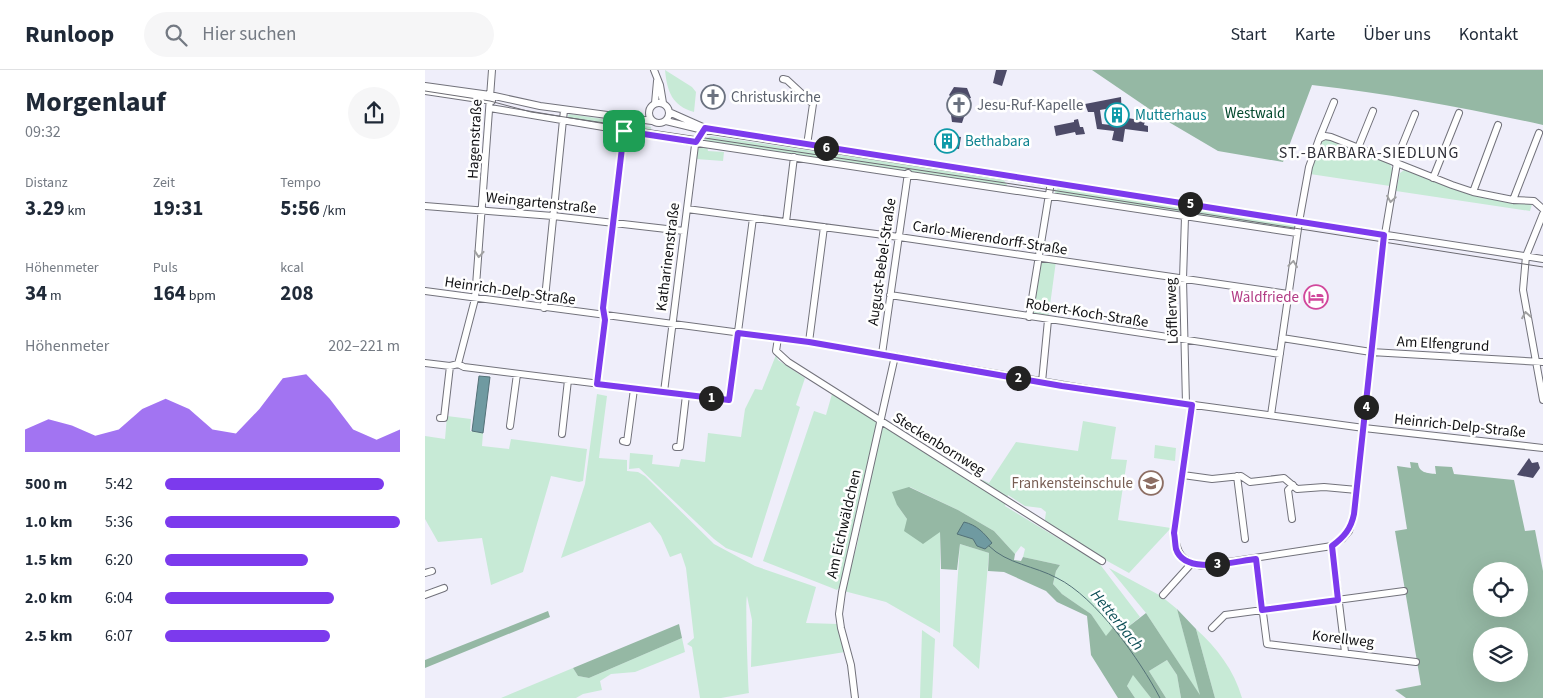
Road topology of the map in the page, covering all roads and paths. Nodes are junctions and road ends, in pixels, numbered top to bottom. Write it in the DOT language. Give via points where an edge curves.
graph roads {
  1 [pos="492,70"];
  2 [pos="653,70"];
  3 [pos="783,79"];
  4 [pos="657,80"];
  5 [pos="425,86"];
  6 [pos="425,91"];
  7 [pos="490,98"];
  8 [pos="1334,102"];
  9 [pos="655,103"];
  10 [pos="663,103"];
  11 [pos="490,108"];
  12 [pos="565,110"];
  13 [pos="1373,110"];
  14 [pos="649,112"];
  15 [pos="669,112"];
  16 [pos="1459,113"];
  17 [pos="1415,114"];
  18 [pos="633,117"];
  19 [pos="563,120"];
  20 [pos="652,121"];
  21 [pos="666,121"];
  22 [pos="1499,125"];
  23 [pos="705,128"];
  24 [pos="624,131"];
  25 [pos="1539,133"];
  26 [pos="1319,139"];
  27 [pos="696,142"];
  28 [pos="807,145"];
  29 [pos="1358,148"];
  30 [pos="795,157"];
  31 [pos="1396,163"];
  32 [pos="908,173"];
  33 [pos="1433,178"];
  34 [pos="1051,182"];
  35 [pos="1473,192"];
  36 [pos="1049,195"];
  37 [pos="1513,200"];
  38 [pos="425,206"];
  39 [pos="687,209"];
  40 [pos="1543,209"];
  41 [pos="483,210"];
  42 [pos="1543,214"];
  43 [pos="553,216"];
  44 [pos="1185,217"];
  45 [pos="753,218"];
  46 [pos="786,222"];
  47 [pos="1299,222"];
  48 [pos="613,223"];
  49 [pos="824,227"];
  50 [pos="684,231"];
  51 [pos="1297,233"];
  52 [pos="1384,235"];
  53 [pos="899,237"];
  54 [pos="1526,256"];
  55 [pos="1039,258"];
  56 [pos="1543,259"];
  57 [pos="1183,279"];
  58 [pos="425,292"];
  59 [pos="1288,294"];
  60 [pos="890,295"];
  61 [pos="475,299"];
  62 [pos="543,308"];
  63 [pos="605,316"];
  64 [pos="1029,317"];
  65 [pos="1048,320"];
  66 [pos="672,324"];
  67 [pos="738,333"];
  68 [pos="778,338"];
  69 [pos="1282,338"];
  70 [pos="1186,340"];
  71 [pos="809,342"];
  72 [pos="1371,352"];
  73 [pos="882,354"];
  74 [pos="1280,354"];
  75 [pos="895,356"];
  76 [pos="1534,361"];
  77 [pos="1543,362"];
  78 [pos="425,363"];
  79 [pos="458,364"];
  80 [pos="451,366"];
  81 [pos="517,374"];
  82 [pos="568,380"];
  83 [pos="1042,382"];
  84 [pos="597,384"];
  85 [pos="634,389"];
  86 [pos="664,392"];
  87 [pos="686,395"];
  88 [pos="1543,400"];
  89 [pos="1189,405"];
  90 [pos="1271,416"];
  91 [pos="440,418"];
  92 [pos="881,422"];
  93 [pos="510,426"];
  94 [pos="1364,428"];
  95 [pos="562,434"];
  96 [pos="623,441"];
  97 [pos="676,447"];
  98 [pos="1543,448"];
  99 [pos="1183,475"];
  100 [pos="1237,476"];
  101 [pos="1293,485"];
  102 [pos="1357,490"];
  103 [pos="1292,519"];
  104 [pos="1245,539"];
  105 [pos="1332,546"];
  106 [pos="1256,559"];
  107 [pos="1102,561"];
  108 [pos="1191,564"];
  109 [pos="444,588"];
  110 [pos="1404,591"];
  111 [pos="425,595"];
  112 [pos="1163,595"];
  113 [pos="1338,600"];
  114 [pos="1262,610"];
  115 [pos="1212,628"];
  116 [pos="1345,652"];
  117 [pos="1416,662"];
  118 [pos="855,698"];
  1 -- 7 [label="street, Hagenstraße"];
  2 -- 4 [label="street"];
  3 -- 28 [label="street" via="813,104"];
  4 -- 9 [label="street"];
  4 -- 10 [label="street"];
  5 -- 7 [label="street"];
  6 -- 7 [label="street"];
  7 -- 11 [label="street, Hagenstraße"];
  7 -- 12 [label="street"];
  8 -- 26 [label="street"];
  9 -- 10 [label="street"];
  9 -- 14 [label="street"];
  10 -- 15 [label="street"];
  11 -- 19 [label="street"];
  11 -- 41 [label="street, Hagenstraße"];
  12 -- 18 [label="street"];
  12 -- 19 [label="street"];
  13 -- 29 [label="street"];
  14 -- 18 [label="street"];
  14 -- 20 [label="street"];
  15 -- 21 [label="street"];
  15 -- 23 [label="street"];
  16 -- 33 [label="street"];
  17 -- 31 [label="street"];
  18 -- 20 [label="street"];
  19 -- 24 [label="street"];
  19 -- 43 [label="street"];
  20 -- 21 [label="street"];
  21 -- 23 [label="street"];
  22 -- 35 [label="street"];
  23 -- 27 [label="street, Katharinenstraße"];
  23 -- 28 [label="street"];
  24 -- 27 [label="street"];
  24 -- 48 [label="street"];
  25 -- 37 [label="street"];
  26 -- 29 [label="street" via="1331,137"];
  26 -- 47 [label="street" via="1309,167"];
  27 -- 30 [label="street"];
  27 -- 39 [label="street, Katharinenstraße"];
  28 -- 34 [label="street"];
  29 -- 31 [label="street"];
  30 -- 32 [label="street"];
  30 -- 46 [label="street"];
  31 -- 33 [label="street"];
  31 -- 52 [label="street, one-way"];
  32 -- 36 [label="street"];
  32 -- 53 [label="street, August-Bebel-Straße"];
  33 -- 35 [label="street"];
  34 -- 36 [label="street"];
  34 -- 47 [label="street"];
  35 -- 37 [label="street"];
  36 -- 44 [label="street"];
  36 -- 55 [label="street"];
  37 -- 40 [label="street" via="1533,201"];
  38 -- 41 [label="street, Weingartenstraße"];
  39 -- 45 [label="street, Carlo-Mierendorff-Straße"];
  39 -- 50 [label="street, Katharinenstraße"];
  41 -- 43 [label="street, Weingartenstraße"];
  41 -- 61 [label="street, Hagenstraße, one-way"];
  42 -- 54 [label="street"];
  43 -- 48 [label="street, Weingartenstraße"];
  43 -- 62 [label="street"];
  44 -- 51 [label="street"];
  44 -- 57 [label="street, Löfflerweg"];
  45 -- 46 [label="street, Carlo-Mierendorff-Straße"];
  45 -- 67 [label="street"];
  46 -- 49 [label="street, Carlo-Mierendorff-Straße"];
  47 -- 51 [label="street"];
  47 -- 52 [label="street"];
  48 -- 50 [label="street, Weingartenstraße"];
  48 -- 63 [label="street" via="603,308"];
  49 -- 53 [label="street, Carlo-Mierendorff-Straße"];
  49 -- 71 [label="street"];
  50 -- 66 [label="street, Katharinenstraße"];
  59 -- 51 [label="street, one-way"];
  52 -- 54 [label="street"];
  52 -- 72 [label="street"];
  53 -- 55 [label="street, Carlo-Mierendorff-Straße"];
  53 -- 60 [label="street, August-Bebel-Straße"];
  54 -- 56 [label="street"];
  76 -- 54 [label="street, one-way" via="1523,290"];
  55 -- 57 [label="street, Carlo-Mierendorff-Straße"];
  55 -- 64 [label="street"];
  57 -- 59 [label="street, Carlo-Mierendorff-Straße"];
  57 -- 70 [label="street, Löfflerweg"];
  58 -- 61 [label="street, Heinrich-Delp-Straße"];
  59 -- 69 [label="street"];
  60 -- 64 [label="street, Robert-Koch-Straße"];
  60 -- 73 [label="street, August-Bebel-Straße"];
  61 -- 62 [label="street, Heinrich-Delp-Straße"];
  61 -- 79 [label="street, Hagenstraße"];
  62 -- 63 [label="street, Heinrich-Delp-Straße"];
  63 -- 66 [label="street, Heinrich-Delp-Straße"];
  63 -- 84 [label="street"];
  64 -- 65 [label="street, Robert-Koch-Straße"];
  65 -- 70 [label="street, Robert-Koch-Straße"];
  65 -- 83 [label="street"];
  66 -- 67 [label="street, Heinrich-Delp-Straße"];
  66 -- 86 [label="street, Katharinenstraße"];
  67 -- 68 [label="street, Heinrich-Delp-Straße"];
  67 -- 87 [label="street" via="729,400"];
  68 -- 71 [label="street, Heinrich-Delp-Straße"];
  68 -- 92 [label="street, Steckenbornweg" via="776,351 788,362"];
  69 -- 72 [label="street, Am Elfengrund"];
  69 -- 74 [label="street"];
  70 -- 74 [label="street, Robert-Koch-Straße"];
  70 -- 89 [label="street, Löfflerweg"];
  71 -- 73 [label="street, Heinrich-Delp-Straße"];
  72 -- 76 [label="street, Am Elfengrund"];
  72 -- 94 [label="street"];
  73 -- 75 [label="street, Heinrich-Delp-Straße"];
  74 -- 90 [label="street"];
  75 -- 83 [label="street, Heinrich-Delp-Straße"];
  75 -- 92 [label="street, Am Eichwäldchen"];
  76 -- 77 [label="street, Am Elfengrund"];
  76 -- 88 [label="street"];
  78 -- 80 [label="street"];
  79 -- 80 [label="street"];
  79 -- 81 [label="street"];
  80 -- 91 [label="street" via="444,418"];
  81 -- 82 [label="street"];
  81 -- 93 [label="street"];
  82 -- 84 [label="street"];
  82 -- 95 [label="street"];
  83 -- 89 [label="street, Heinrich-Delp-Straße"];
  84 -- 85 [label="street"];
  85 -- 86 [label="street"];
  85 -- 96 [label="street" via="627,442"];
  86 -- 87 [label="street"];
  87 -- 97 [label="street" via="680,447"];
  89 -- 90 [label="street, Heinrich-Delp-Straße"];
  89 -- 99 [label="street, Löfflerweg"];
  90 -- 94 [label="street, Heinrich-Delp-Straße"];
  92 -- 107 [label="street, Steckenbornweg"];
  92 -- 118 [label="street, Am Eichwäldchen" via="841,592 839,614"];
  94 -- 98 [label="street, Heinrich-Delp-Straße"];
  94 -- 102 [label="street"];
  99 -- 100 [label="street" via="1212,479"];
  99 -- 108 [label="street, Löfflerweg" via="1174,533 1177,550"];
  100 -- 101 [label="street" via="1250,482 1284,478"];
  100 -- 104 [label="street"];
  101 -- 102 [label="street" via="1297,489 1324,486"];
  101 -- 103 [label="street" via="1288,490"];
  102 -- 105 [label="street" via="1349,531"];
  105 -- 106 [label="street"];
  105 -- 113 [label="street"];
  106 -- 108 [label="street" via="1202,566"];
  106 -- 114 [label="street"];
  108 -- 112 [label="street"];
  109 -- 111 [label="street"];
  110 -- 113 [label="street"];
  113 -- 114 [label="street"];
  113 -- 116 [label="street"];
  114 -- 115 [label="street" via="1225,615"];
  114 -- 116 [label="street, Korellweg" via="1267,644"];
  116 -- 117 [label="street, Korellweg"];
}
